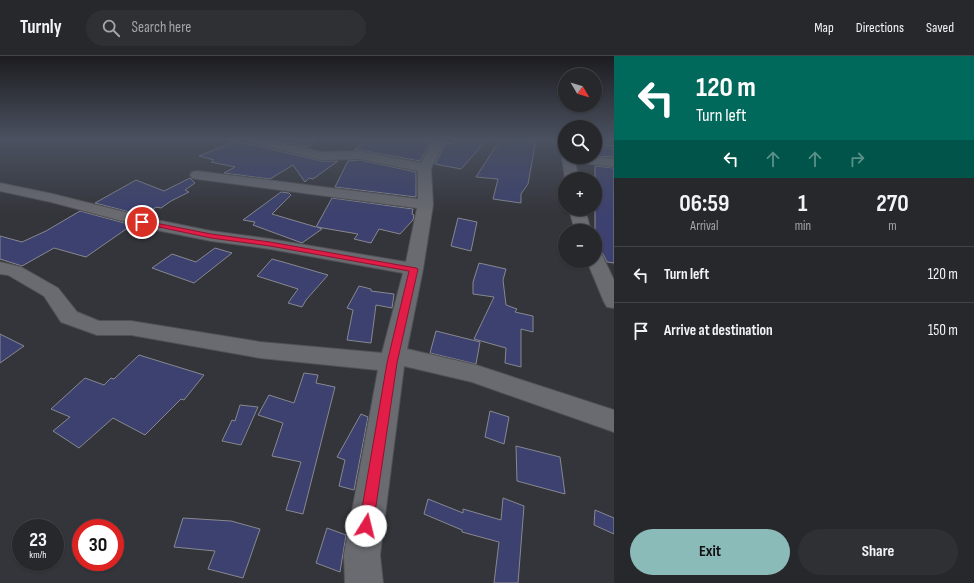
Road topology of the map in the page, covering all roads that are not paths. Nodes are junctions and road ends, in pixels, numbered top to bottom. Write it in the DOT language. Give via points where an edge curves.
graph roads {
  1 [pos="408,165"];
  2 [pos="427,165"];
  3 [pos="425,168"];
  4 [pos="197,175"];
  5 [pos="0,187"];
  6 [pos="425,205"];
  7 [pos="0,268"];
  8 [pos="599,268"];
  9 [pos="414,269"];
  10 [pos="614,302"];
  11 [pos="393,359"];
  12 [pos="614,420"];
  13 [pos="364,583"];
  1 -- 3 [label="street"];
  2 -- 3 [label="street"];
  3 -- 6 [label="street"];
  4 -- 6 [label="street"];
  5 -- 9 [label="street" via="211,236"];
  6 -- 9 [label="street"];
  7 -- 11 [label="street" via="14,271 51,292 69,317 97,328 131,328 260,350"];
  8 -- 10 [label="street"];
  9 -- 11 [label="street"];
  11 -- 12 [label="street" via="476,374"];
  11 -- 13 [label="street" via="362,555"];
}
